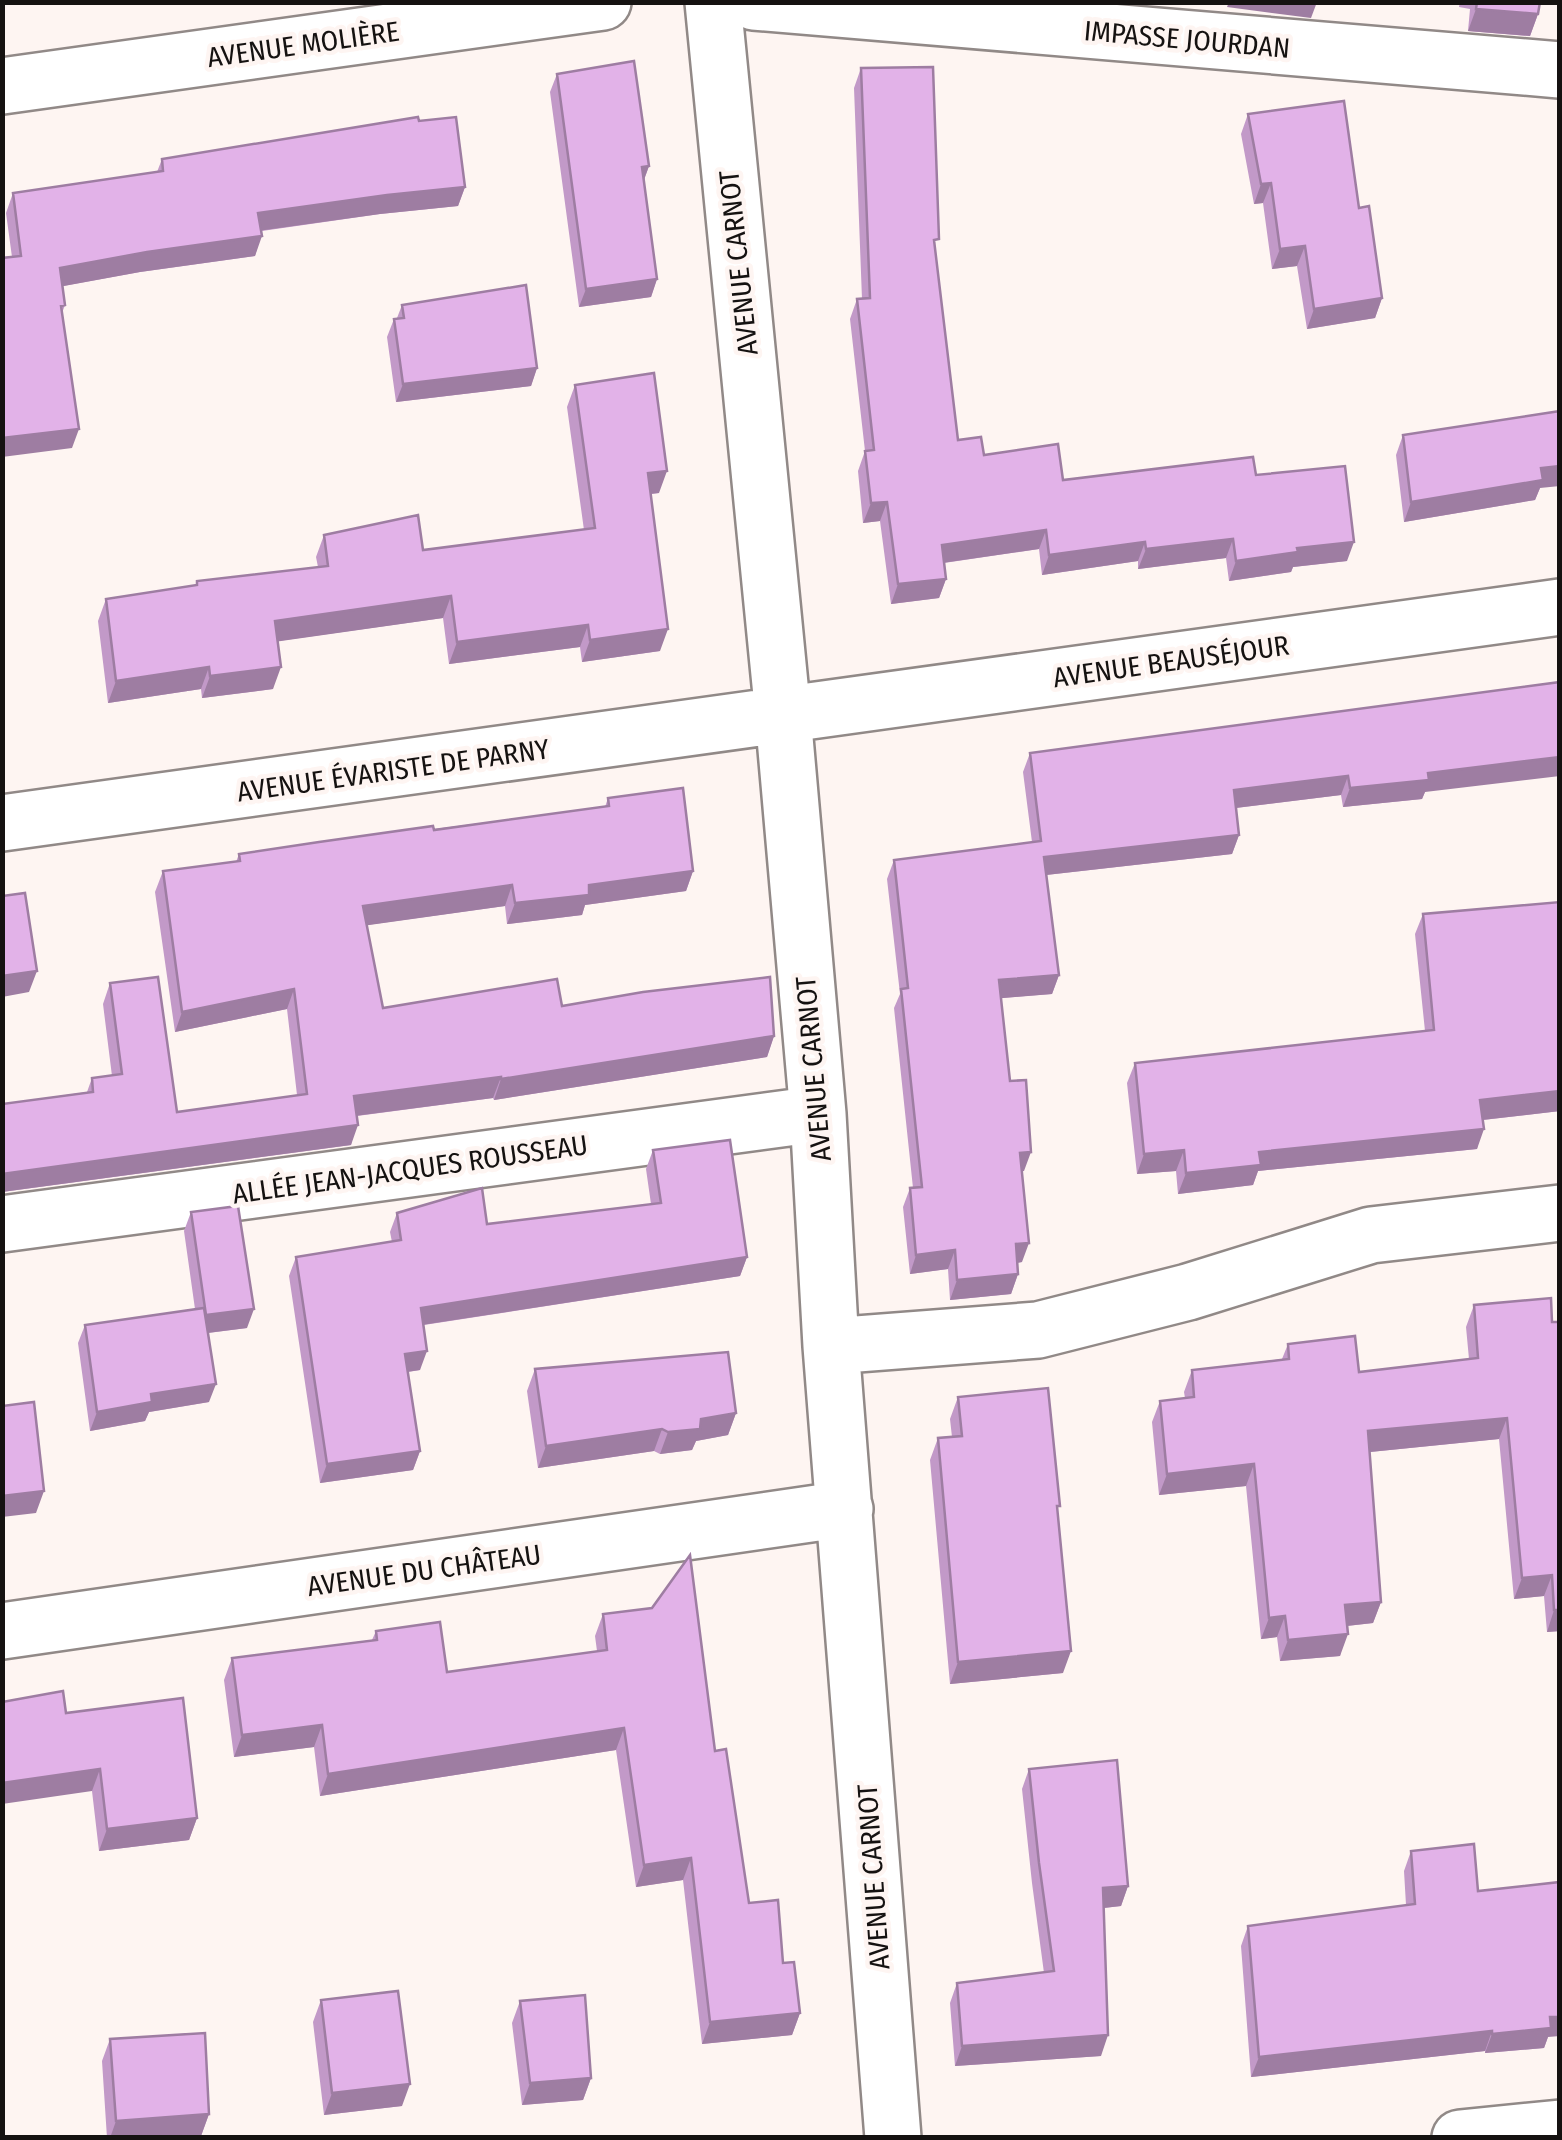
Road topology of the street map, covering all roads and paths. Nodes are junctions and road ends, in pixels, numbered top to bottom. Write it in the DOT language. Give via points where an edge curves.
graph roads {
  1 [pos="603,2"];
  2 [pos="713,2"];
  3 [pos="754,2"];
  4 [pos="1560,70"];
  5 [pos="2,86"];
  6 [pos="1560,607"];
  7 [pos="783,715"];
  8 [pos="2,823"];
  9 [pos="818,1114"];
  10 [pos="1560,1212"];
  11 [pos="2,1224"];
  12 [pos="831,1346"];
  13 [pos="845,1508"];
  14 [pos="2,1630"];
  15 [pos="1560,2128"];
  16 [pos="893,2138"];
  17 [pos="1460,2138"];
  1 -- 5 [label="street, AVENUE MOLIÈRE"];
  2 -- 7 [label="street, AVENUE CARNOT"];
  3 -- 4 [label="street, IMPASSE JOURDAN"];
  6 -- 7 [label="street, AVENUE BEAUSÉJOUR"];
  7 -- 8 [label="street, AVENUE ÉVARISTE DE PARNY"];
  7 -- 9 [label="street, AVENUE CARNOT"];
  9 -- 11 [label="street, ALLÉE JEAN-JACQUES ROUSSEAU"];
  9 -- 12 [label="street, AVENUE CARNOT"];
  10 -- 12 [label="street" via="1371,1234 1188,1292 1038,1330"];
  12 -- 13 [label="street, AVENUE CARNOT"];
  13 -- 14 [label="street, AVENUE DU CHÂTEAU"];
  13 -- 16 [label="street, AVENUE CARNOT"];
  15 -- 17 [label="street"];
}
